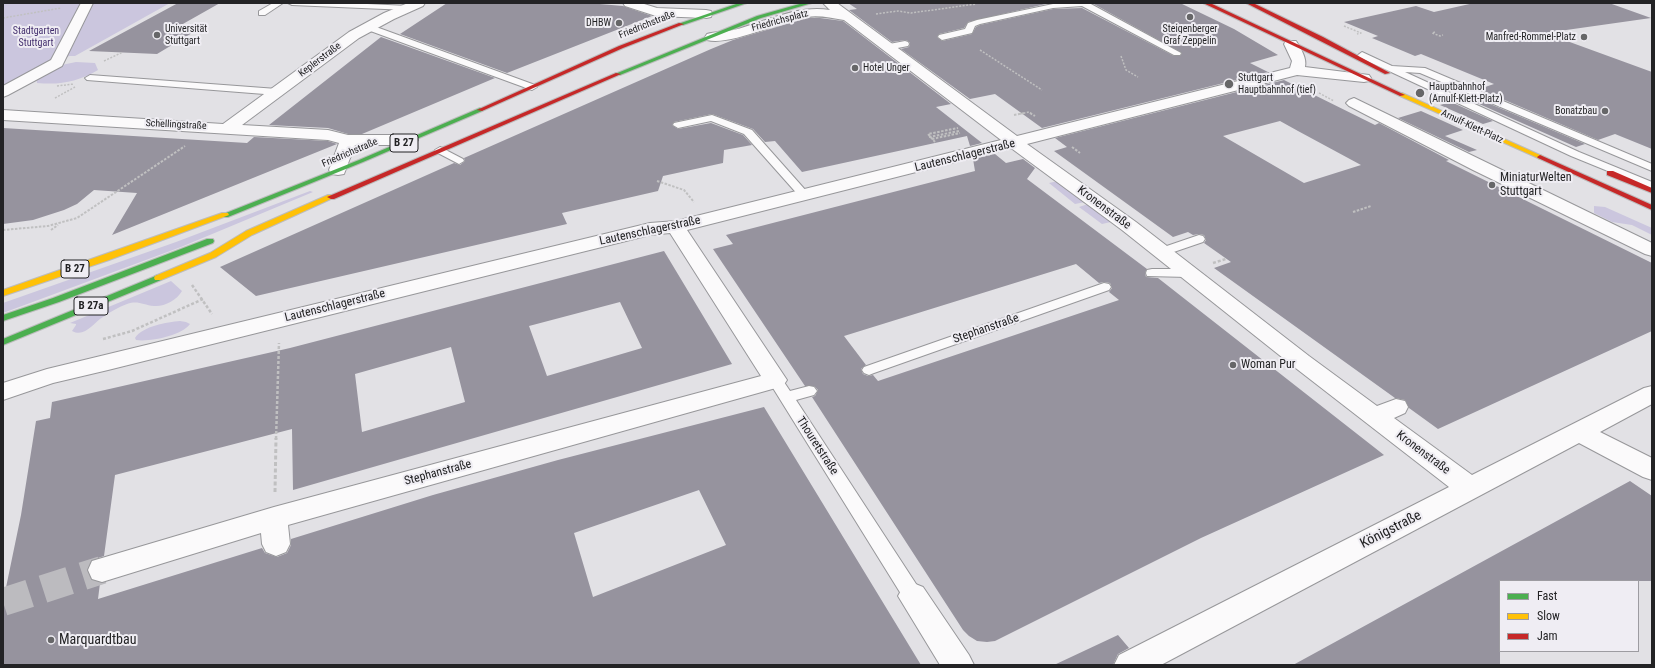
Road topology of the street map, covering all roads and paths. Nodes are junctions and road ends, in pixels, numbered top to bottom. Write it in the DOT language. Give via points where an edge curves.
graph roads {
  1 [pos="87,3"];
  2 [pos="279,3"];
  3 [pos="292,3"];
  4 [pos="629,3"];
  5 [pos="744,3"];
  6 [pos="809,3"];
  7 [pos="829,3"];
  8 [pos="981,3"];
  9 [pos="1206,3"];
  10 [pos="1250,3"];
  11 [pos="413,6"];
  12 [pos="68,7"];
  13 [pos="656,12"];
  14 [pos="262,13"];
  15 [pos="706,14"];
  16 [pos="3,18"];
  17 [pos="849,18"];
  18 [pos="1002,25"];
  19 [pos="1343,26"];
  20 [pos="368,27"];
  21 [pos="728,29"];
  22 [pos="659,32"];
  23 [pos="1435,32"];
  24 [pos="964,33"];
  25 [pos="1358,34"];
  26 [pos="1443,35"];
  27 [pos="712,37"];
  28 [pos="942,37"];
  29 [pos="905,44"];
  30 [pos="1291,44"];
  31 [pos="887,48"];
  32 [pos="980,50"];
  33 [pos="1177,53"];
  34 [pos="1121,56"];
  35 [pos="1376,68"];
  36 [pos="1389,68"];
  37 [pos="1297,71"];
  38 [pos="1138,77"];
  39 [pos="90,78"];
  40 [pos="1364,78"];
  41 [pos="10,84"];
  42 [pos="532,87"];
  43 [pos="1042,90"];
  44 [pos="3,92"];
  45 [pos="277,92"];
  46 [pos="1354,103"];
  47 [pos="1026,112"];
  48 [pos="3,115"];
  49 [pos="1036,117"];
  50 [pos="678,125"];
  51 [pos="227,128"];
  52 [pos="929,136"];
  53 [pos="348,140"];
  54 [pos="410,140"];
  55 [pos="932,140"];
  56 [pos="1017,143"];
  57 [pos="187,144"];
  58 [pos="1070,146"];
  59 [pos="440,150"];
  60 [pos="1080,153"];
  61 [pos="459,160"];
  62 [pos="1652,168"];
  63 [pos="338,170"];
  64 [pos="657,181"];
  65 [pos="1652,186"];
  66 [pos="1652,191"];
  67 [pos="804,195"];
  68 [pos="1371,206"];
  69 [pos="1652,208"];
  70 [pos="1353,212"];
  71 [pos="288,216"];
  72 [pos="708,219"];
  73 [pos="60,224"];
  74 [pos="676,227"];
  75 [pos="3,230"];
  76 [pos="51,230"];
  77 [pos="232,232"];
  78 [pos="218,237"];
  79 [pos="1199,239"];
  80 [pos="1652,250"];
  81 [pos="1162,252"];
  82 [pos="1152,273"];
  83 [pos="1188,273"];
  84 [pos="189,281"];
  85 [pos="1104,288"];
  86 [pos="3,293"];
  87 [pos="203,299"];
  88 [pos="3,318"];
  89 [pos="279,320"];
  90 [pos="236,330"];
  91 [pos="98,340"];
  92 [pos="3,342"];
  93 [pos="869,370"];
  94 [pos="781,389"];
  95 [pos="809,391"];
  96 [pos="3,392"];
  97 [pos="1652,394"];
  98 [pos="1580,432"];
  99 [pos="1652,470"];
  100 [pos="1472,489"];
  101 [pos="275,531"];
  102 [pos="102,570"];
  103 [pos="913,596"];
  104 [pos="958,665"];
  105 [pos="1130,665"];
  1 -- 41 [label="street" via="57,63"];
  2 -- 14 [label="lane"];
  3 -- 11 [label="lane"];
  4 -- 13 [label="street"];
  5 -- 15 [label="main road, Friedrichstraße / B 27"];
  6 -- 21 [label="main road, B 27" via="773,12"];
  7 -- 17 [label="street, Kronenstraße"];
  8 -- 17 [label="path" via="912,13 898,11"];
  9 -- 30 [label="main road, Arnulf-Klett-Platz"];
  10 -- 35 [label="main road, Arnulf-Klett-Platz"];
  10 -- 36 [label="lane"];
  11 -- 20 [label="street, Keplerstraße"];
  12 -- 16 [label="path"];
  13 -- 15 [label="street"];
  13 -- 22 [label="street" via="664,20"];
  15 -- 21 [label="main road" via="725,20"];
  15 -- 22 [label="main road, Friedrichstraße / B 27"];
  17 -- 27 [label="street, Friedrichsplatz" via="820,12 805,13 729,35"];
  17 -- 31 [label="street, Kronenstraße"];
  18 -- 24 [label="lane"];
  19 -- 25 [label="path" via="1361,33"];
  20 -- 42 [label="lane"];
  20 -- 45 [label="street, Keplerstraße"];
  21 -- 27 [label="main road, B 27"];
  22 -- 42 [label="main road, Friedrichstraße / B 27"];
  23 -- 26 [label="path" via="1432,33"];
  24 -- 28 [label="lane"];
  24 -- 33 [label="lane" via="977,22 1053,6 1083,3"];
  27 -- 59 [label="main road, B 27" via="677,48"];
  29 -- 31 [label="lane"];
  30 -- 37 [label="street" via="1299,61"];
  30 -- 40 [label="main road, Arnulf-Klett-Platz"];
  31 -- 56 [label="street, Kronenstraße"];
  32 -- 43 [label="path"];
  34 -- 38 [label="path" via="1126,70"];
  35 -- 36 [label="lane"];
  35 -- 66 [label="main road, Arnulf-Klett-Platz" via="1554,150"];
  36 -- 62 [label="lane" via="1427,72"];
  36 -- 65 [label="lane" via="1575,154"];
  37 -- 40 [label="street, Lautenschlagerstraße"];
  37 -- 56 [label="street, Lautenschlagerstraße"];
  39 -- 45 [label="lane"];
  40 -- 69 [label="main road, Arnulf-Klett-Platz"];
  41 -- 44 [label="street"];
  42 -- 54 [label="main road, Friedrichstraße / B 27"];
  45 -- 51 [label="street, Keplerstraße"];
  46 -- 80 [label="street" via="1386,124 1419,131 1479,166"];
  47 -- 49 [label="path"];
  48 -- 51 [label="street, Schellingstraße"];
  50 -- 67 [label="lane" via="712,118 748,132"];
  51 -- 53 [label="street, Schellingstraße" via="328,134"];
  52 -- 55 [label="path" via="959,130"];
  53 -- 54 [label="street, Schellingstraße"];
  53 -- 63 [label="street"];
  54 -- 63 [label="main road, Friedrichstraße / B 27"];
  56 -- 67 [label="street, Lautenschlagerstraße"];
  56 -- 81 [label="street, Kronenstraße"];
  57 -- 73 [label="path" via="84,215"];
  58 -- 60 [label="path"];
  59 -- 61 [label="lane"];
  59 -- 71 [label="main road, B 27"];
  63 -- 86 [label="main road, Friedrichstraße / B 27" via="146,244"];
  64 -- 72 [label="path" via="684,190"];
  67 -- 72 [label="street, Lautenschlagerstraße"];
  68 -- 70 [label="path"];
  71 -- 77 [label="main road, B 27"];
  71 -- 92 [label="main road, B 27a" via="249,233 213,255"];
  72 -- 74 [label="street, Lautenschlagerstraße"];
  73 -- 75 [label="path"];
  73 -- 76 [label="path"];
  74 -- 89 [label="street, Lautenschlagerstraße" via="650,229"];
  74 -- 94 [label="street, Thouretstraße"];
  78 -- 88 [label="main road, B 27"];
  79 -- 81 [label="lane"];
  81 -- 83 [label="street, Kronenstraße"];
  82 -- 83 [label="lane"];
  83 -- 100 [label="street, Kronenstraße" via="1385,412"];
  84 -- 87 [label="path"];
  85 -- 93 [label="lane, Stephanstraße"];
  87 -- 90 [label="path" via="220,328"];
  87 -- 91 [label="path" via="132,331"];
  89 -- 90 [label="street, Lautenschlagerstraße"];
  89 -- 101 [label="path"];
  90 -- 96 [label="street, Lautenschlagerstraße" via="47,377"];
  94 -- 95 [label="lane, Stephanstraße"];
  94 -- 101 [label="street, Stephanstraße"];
  94 -- 103 [label="lane, Thouretstraße"];
  97 -- 98 [label="street, Königstraße"];
  98 -- 99 [label="street"];
  98 -- 100 [label="street, Königstraße"];
  100 -- 105 [label="street, Königstraße"];
  101 -- 102 [label="street, Stephanstraße"];
  103 -- 104 [label="street, Thouretstraße"];
}
